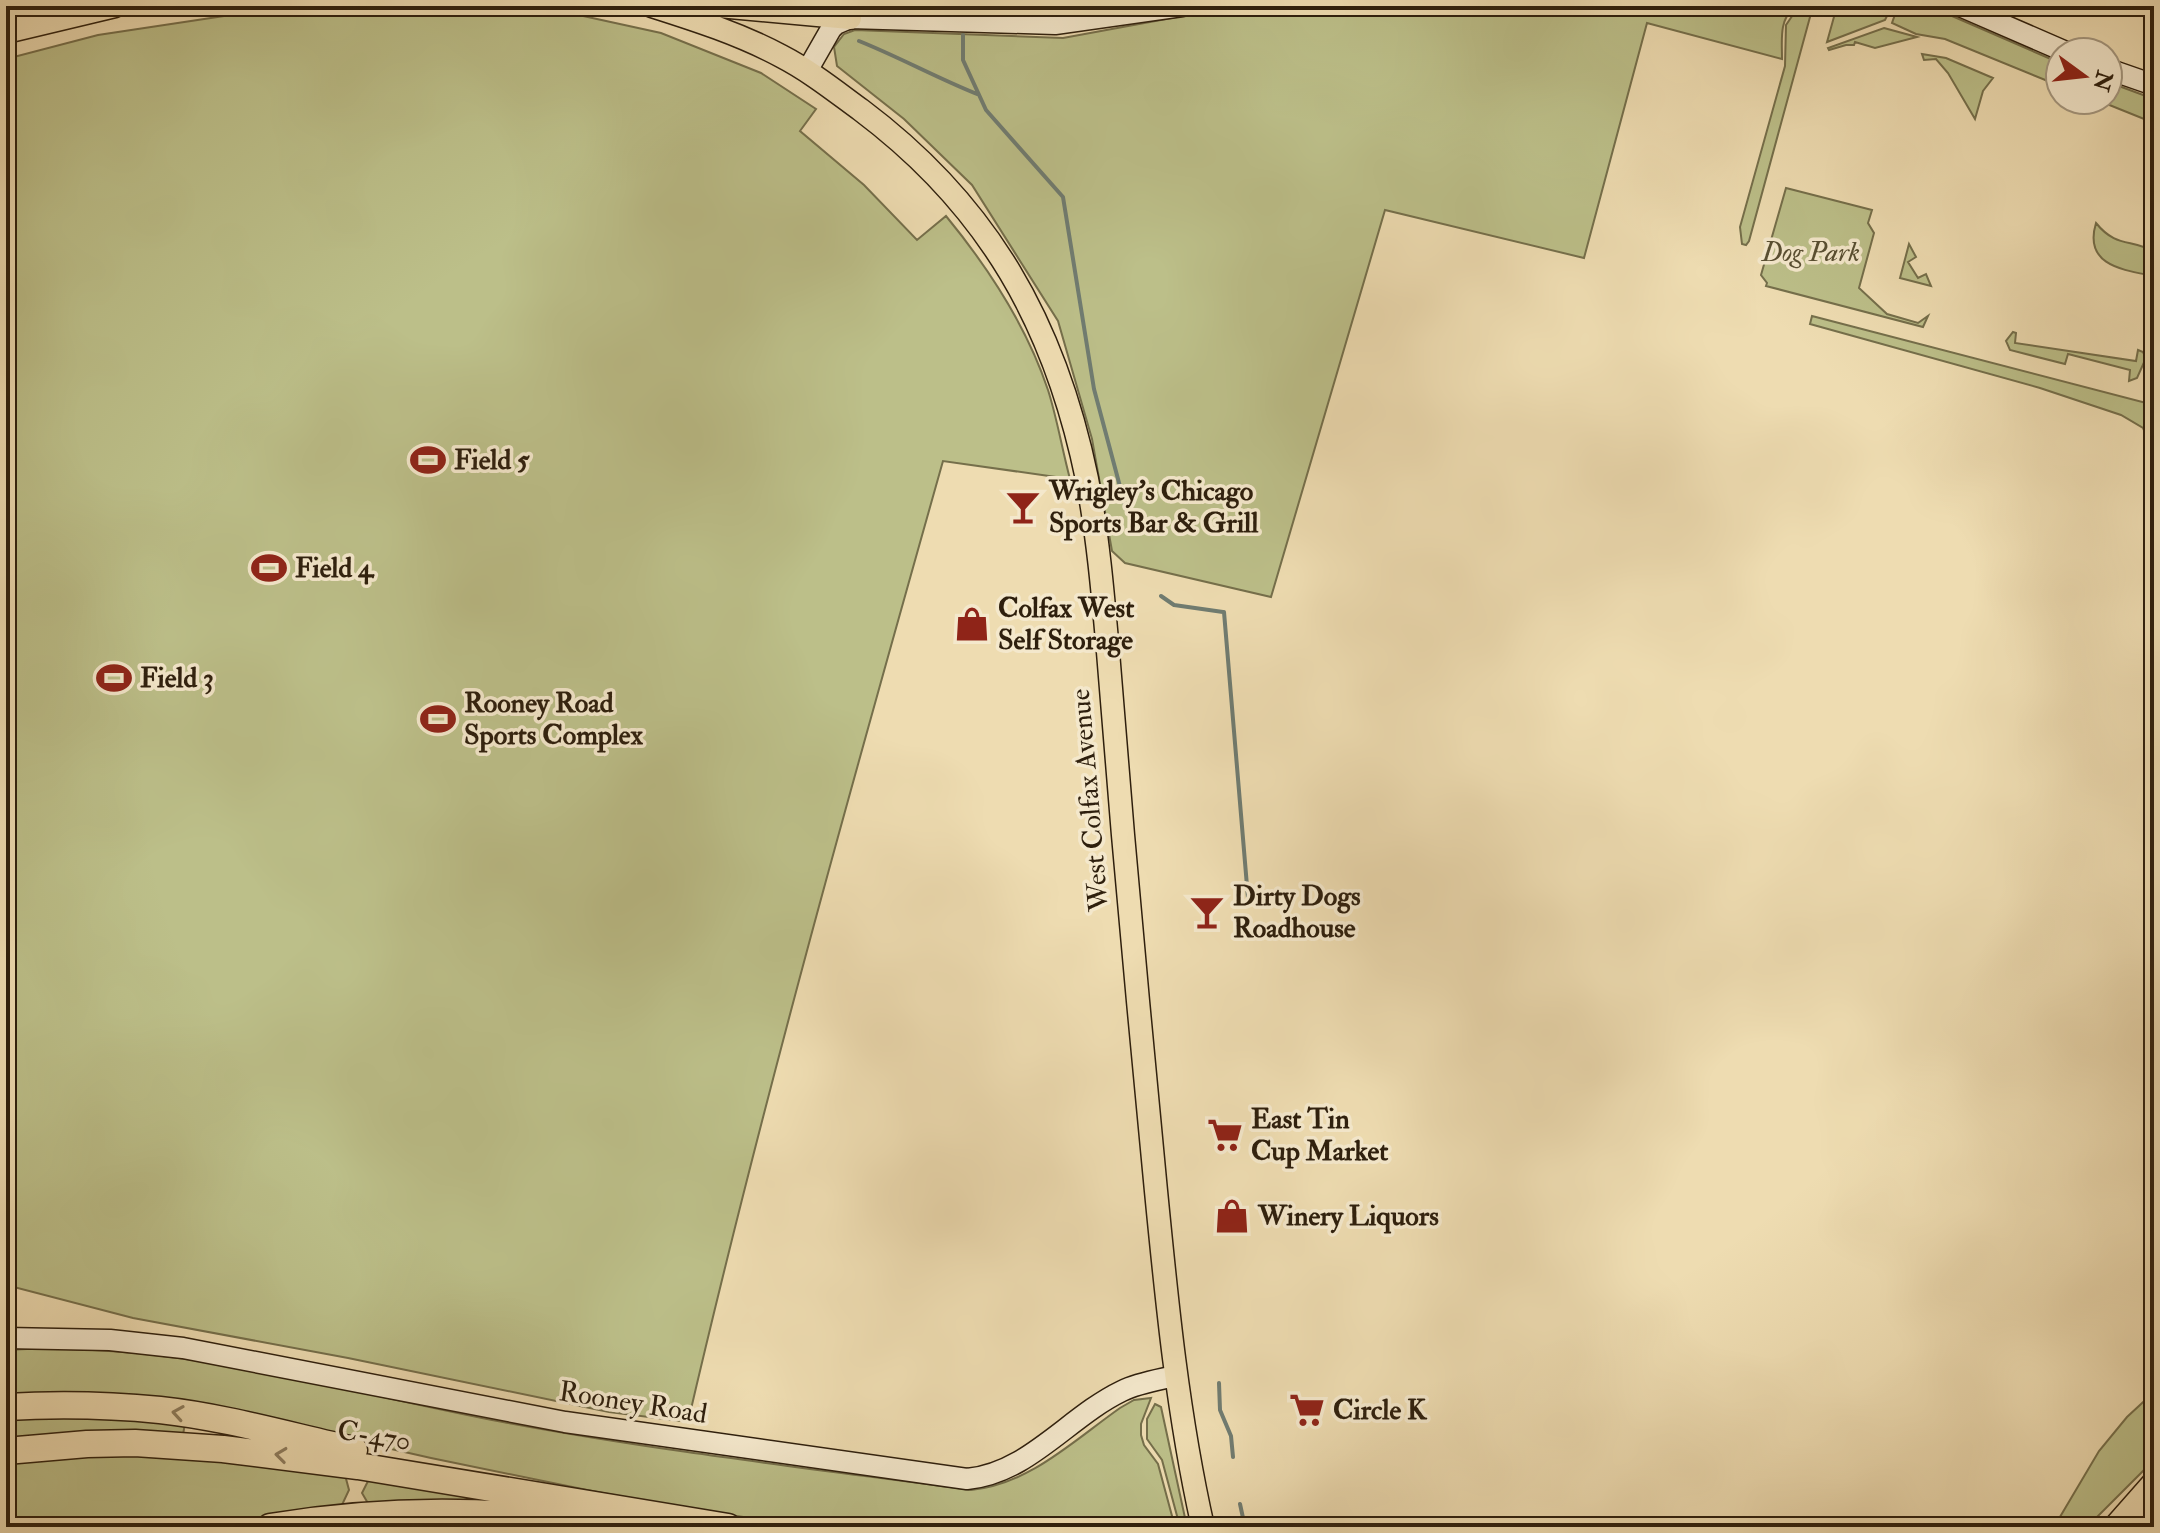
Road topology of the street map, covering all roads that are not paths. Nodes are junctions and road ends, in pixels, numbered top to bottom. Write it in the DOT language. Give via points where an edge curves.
graph roads {
  1 [pos="17,6"];
  2 [pos="115,6"];
  3 [pos="652,6"];
  4 [pos="719,6"];
  5 [pos="1182,6"];
  6 [pos="1960,6"];
  7 [pos="6,15"];
  8 [pos="850,18"];
  9 [pos="6,32"];
  10 [pos="2044,42"];
  11 [pos="807,71"];
  12 [pos="2124,75"];
  13 [pos="2154,85"];
  14 [pos="6,1338"];
  15 [pos="1175,1376"];
  16 [pos="6,1407"];
  17 [pos="6,1451"];
  18 [pos="2154,1485"];
  19 [pos="591,1503"];
  20 [pos="2116,1525"];
  21 [pos="270,1527"];
  22 [pos="614,1527"];
  23 [pos="728,1527"];
  24 [pos="1203,1527"];
  1 -- 7 [label="main road"];
  2 -- 9 [label="main road"];
  3 -- 11 [label="main road, West Colfax Avenue" via="754,43"];
  4 -- 8 [label="main road"];
  5 -- 8 [label="street" via="1055,24"];
  6 -- 10 [label="street"];
  8 -- 11 [label="street" via="831,29"];
  11 -- 15 [label="main road, West Colfax Avenue" via="891,132 971,214 1032,310 1075,428 1101,574 1143,1081"];
  12 -- 13 [label="street"];
  14 -- 15 [label="street, Rooney Road" via="121,1340 183,1348 565,1422 967,1479 1018,1463 1122,1390"];
  15 -- 24 [label="main road, West Colfax Avenue"];
  19 -- 16 [label="highway, one-way" via="187,1414 96,1406"];
  19 -- 17 [label="highway, C-470, one-way" via="223,1449 99,1444"];
  18 -- 20 [label="highway"];
  19 -- 23 [label="highway, C-470"];
  21 -- 22 [label="highway" via="380,1514 460,1512"];
}
